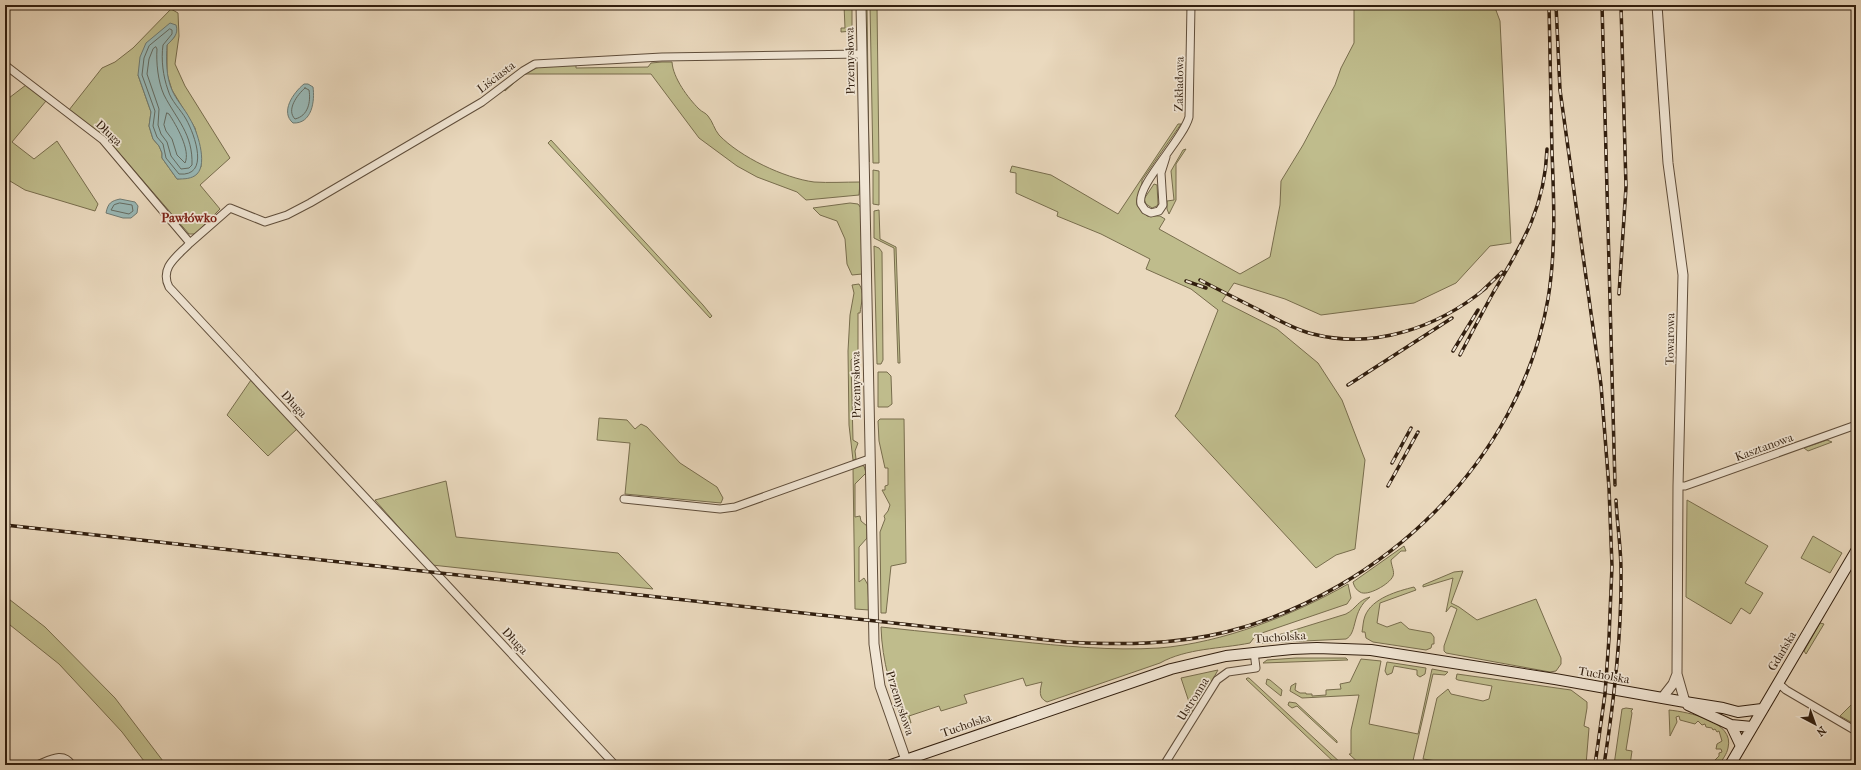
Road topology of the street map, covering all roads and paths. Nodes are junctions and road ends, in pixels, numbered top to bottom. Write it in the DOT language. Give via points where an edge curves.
graph roads {
  1 [pos="861,5"];
  2 [pos="1191,5"];
  3 [pos="1657,5"];
  4 [pos="862,54"];
  5 [pos="5,65"];
  6 [pos="1166,157"];
  7 [pos="190,243"];
  8 [pos="1856,425"];
  9 [pos="870,459"];
  10 [pos="1678,486"];
  11 [pos="624,499"];
  12 [pos="1856,551"];
  13 [pos="1254,652"];
  14 [pos="1678,674"];
  15 [pos="1778,683"];
  16 [pos="1662,698"];
  17 [pos="1685,702"];
  18 [pos="1762,709"];
  19 [pos="1738,712"];
  20 [pos="1731,725"];
  21 [pos="1752,727"];
  22 [pos="1856,731"];
  23 [pos="1741,746"];
  24 [pos="906,760"];
  25 [pos="37,765"];
  26 [pos="72,765"];
  27 [pos="615,765"];
  28 [pos="891,765"];
  29 [pos="1164,765"];
  30 [pos="1730,765"];
  1 -- 4 [label="street, Przemysłowa"];
  2 -- 6 [label="street, Zakładowa" via="1190,115"];
  3 -- 10 [label="street, Towarowa" via="1667,156 1683,275"];
  4 -- 7 [label="street, Liściasta" via="662,57 535,64 482,102 287,215 264,222 230,208"];
  4 -- 9 [label="street, Przemysłowa"];
  5 -- 7 [label="street, Długa" via="103,140"];
  6 -- 6 [label="street, Zakładowa" via="1156,168 1140,198 1143,208 1151,213 1159,211 1163,205 1162,173"];
  7 -- 27 [label="street, Długa" via="168,267 165,274 169,287"];
  8 -- 10 [label="street, Kasztanowa" via="1685,486"];
  9 -- 11 [label="street" via="720,509"];
  9 -- 24 [label="street, Przemysłowa" via="876,664 882,694"];
  10 -- 14 [label="street, Towarowa"];
  12 -- 15 [label="main road, Gdańska"];
  13 -- 16 [label="main road, Tucholska" via="1317,648 1372,650"];
  13 -- 24 [label="main road, Tucholska" via="1212,658 1171,669"];
  13 -- 29 [label="street, Ustronna" via="1256,668 1228,672 1217,680"];
  14 -- 16 [label="street"];
  14 -- 17 [label="street, Towarowa"];
  15 -- 18 [label="main road, Gdańska"];
  15 -- 22 [label="street" via="1792,694"];
  16 -- 17 [label="main road, Tucholska"];
  17 -- 19 [label="main road, Tucholska"];
  17 -- 20 [label="main road, Tucholska"];
  18 -- 19 [label="main road, Tucholska"];
  18 -- 21 [label="main road, Gdańska"];
  19 -- 21 [label="main road"];
  20 -- 21 [label="main road, Tucholska"];
  20 -- 23 [label="main road"];
  21 -- 23 [label="main road, Gdańska"];
  23 -- 30 [label="main road, Gdańska"];
  24 -- 28 [label="main road, Tucholska"];
  25 -- 26 [label="street" via="62,757 69,760"];
}
